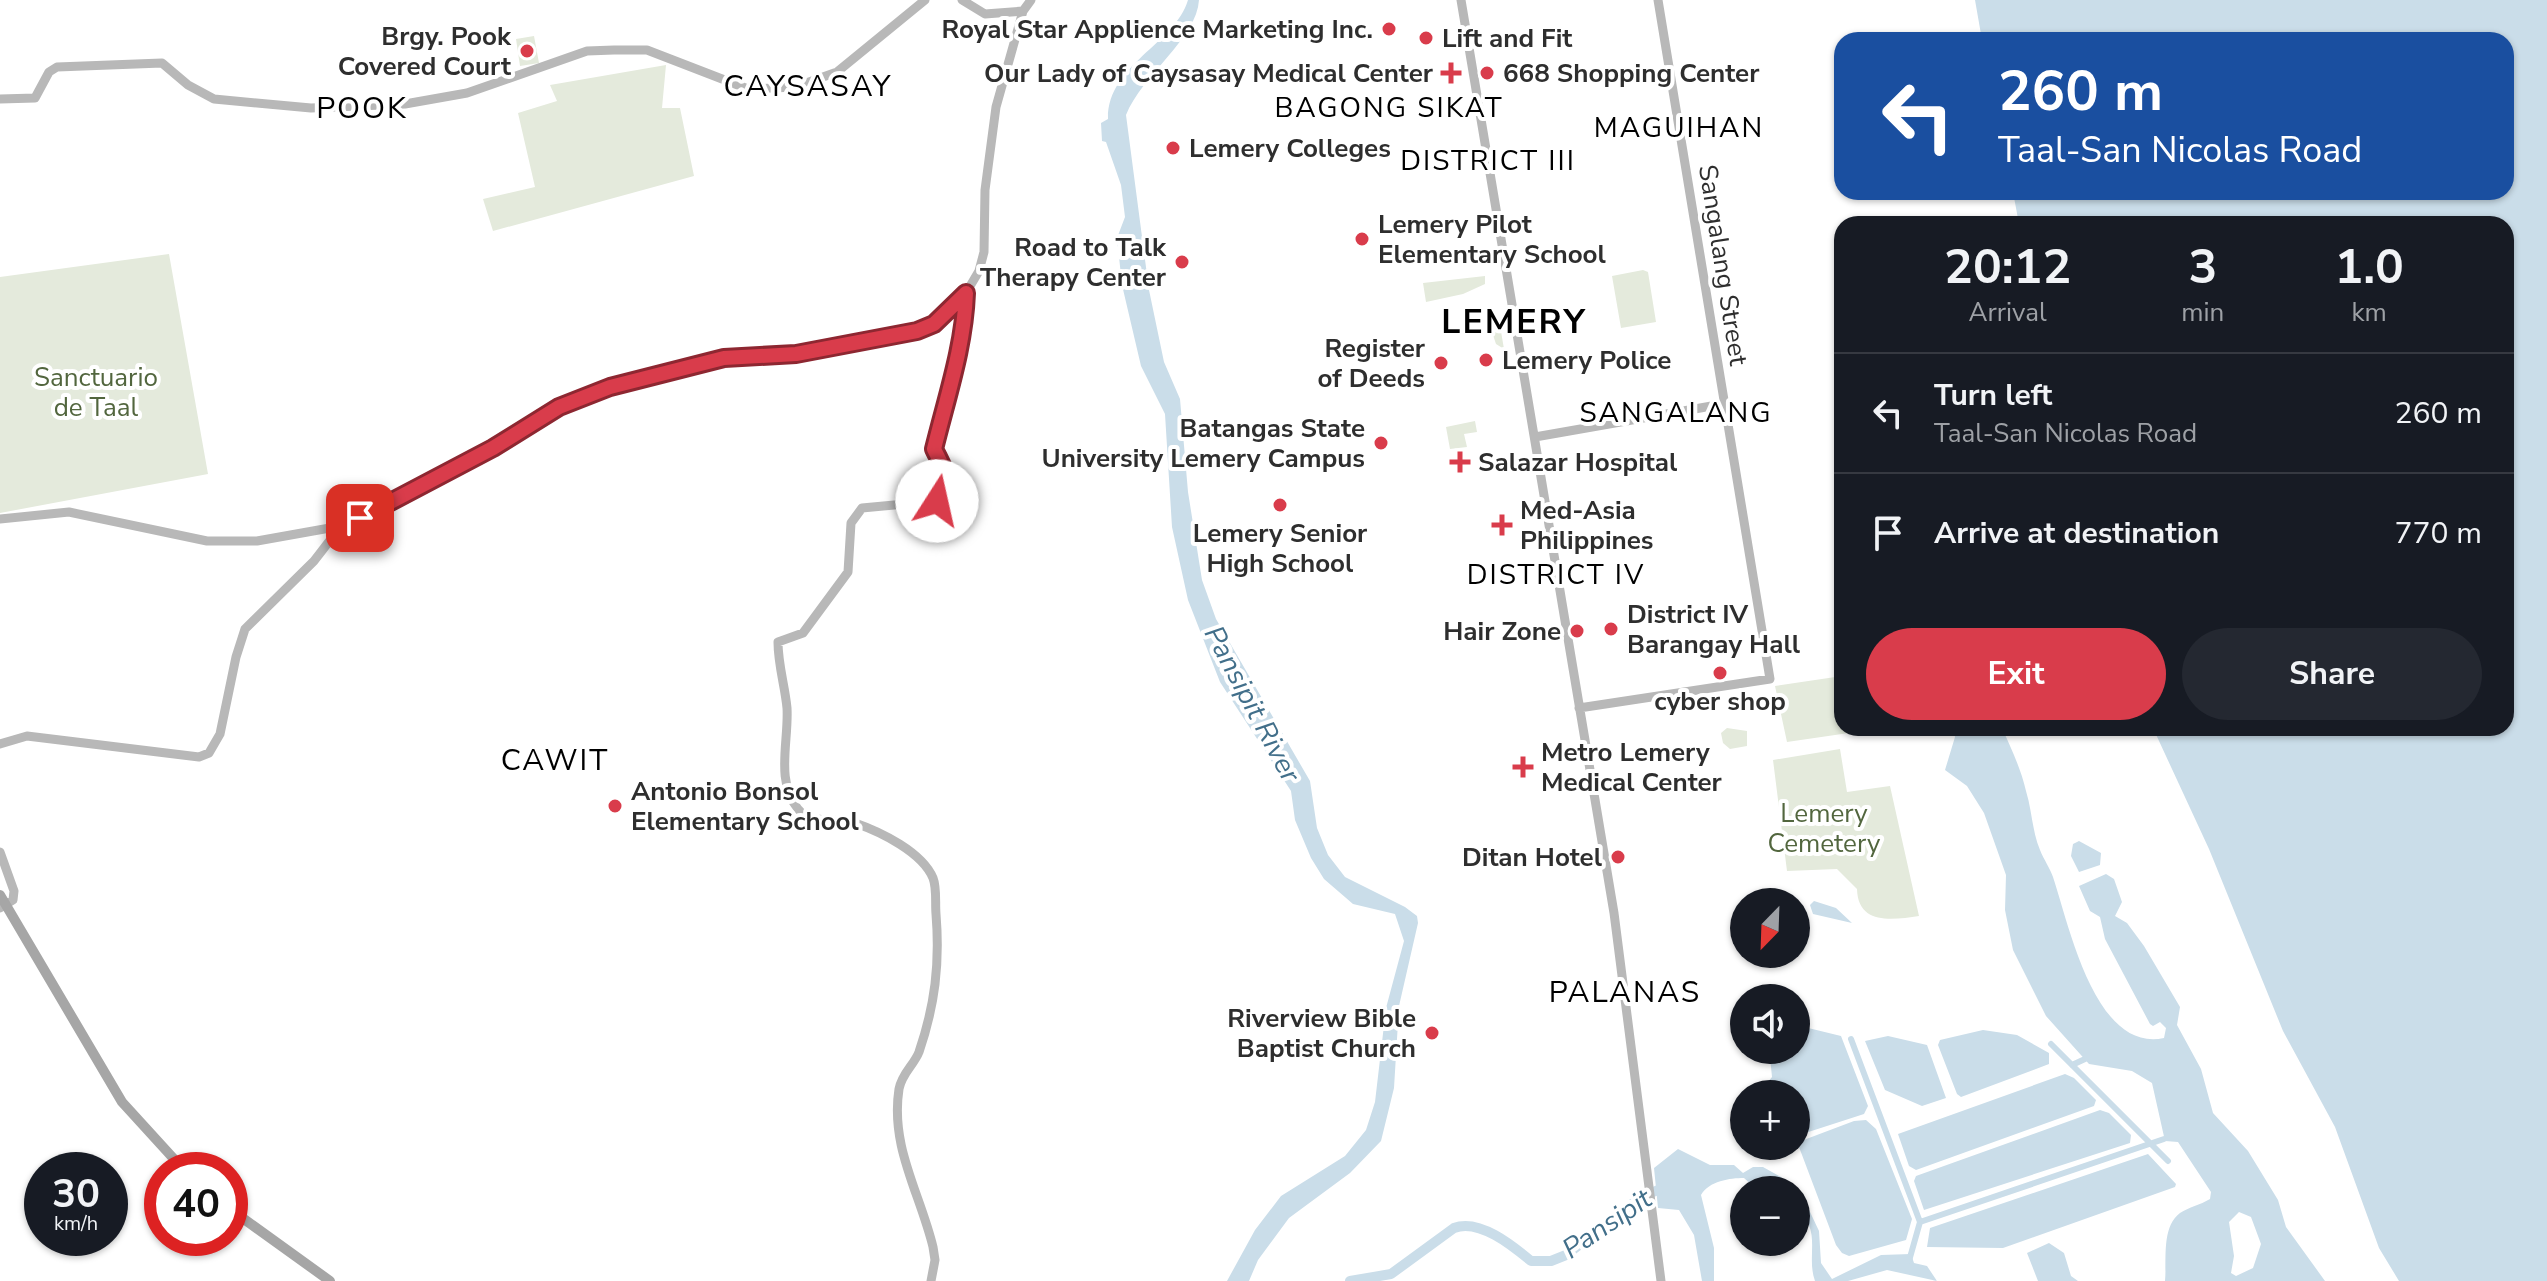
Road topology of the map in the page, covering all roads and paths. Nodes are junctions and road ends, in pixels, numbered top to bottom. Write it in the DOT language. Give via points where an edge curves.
graph roads {
  1 [pos="925,0"];
  2 [pos="962,0"];
  3 [pos="1031,0"];
  4 [pos="1461,0"];
  5 [pos="1658,0"];
  6 [pos="1023,11"];
  7 [pos="0,99"];
  8 [pos="966,293"];
  9 [pos="1723,404"];
  10 [pos="1535,437"];
  11 [pos="0,519"];
  12 [pos="341,526"];
  13 [pos="1579,708"];
  14 [pos="0,744"];
  15 [pos="0,852"];
  16 [pos="0,895"];
  17 [pos="4,907"];
  18 [pos="168,1152"];
  19 [pos="248,1222"];
  20 [pos="330,1281"];
  21 [pos="931,1281"];
  22 [pos="1661,1281"];
  1 -- 7 [label="street" via="837,72 795,87 748,89 647,50 614,50 587,51 467,93 379,107 226,101 188,85 162,63 57,67 35,98"];
  2 -- 6 [label="street" via="974,10"];
  3 -- 6 [label="street"];
  4 -- 10 [label="street"];
  5 -- 9 [label="street, Sangalang Street"];
  6 -- 8 [label="street" via="996,107 985,190 984,252"];
  8 -- 12 [label="street" via="934,324 917,331 784,355 724,358 610,387 559,407 493,448"];
  8 -- 21 [label="street" via="952,391 934,449 946,471 946,489 937,501 862,508 851,523 848,572 803,633 778,642 787,716 784,763 800,813 854,823 919,856 934,880 940,959 936,996 918,1056 899,1087 898,1125 900,1154 933,1247"];
  9 -- 10 [label="street"];
  9 -- 13 [label="street, Sangalang Street" via="1770,679"];
  10 -- 13 [label="street"];
  11 -- 12 [label="street" via="69,512 207,541 257,541"];
  12 -- 14 [label="street" via="314,561 245,629 220,734 209,753 199,757 27,736"];
  13 -- 22 [label="street" via="1624,981"];
  15 -- 17 [label="street" via="14,891"];
  16 -- 17 [label="main road"];
  17 -- 18 [label="main road" via="122,1102"];
  19 -- 20 [label="main road"];
}
